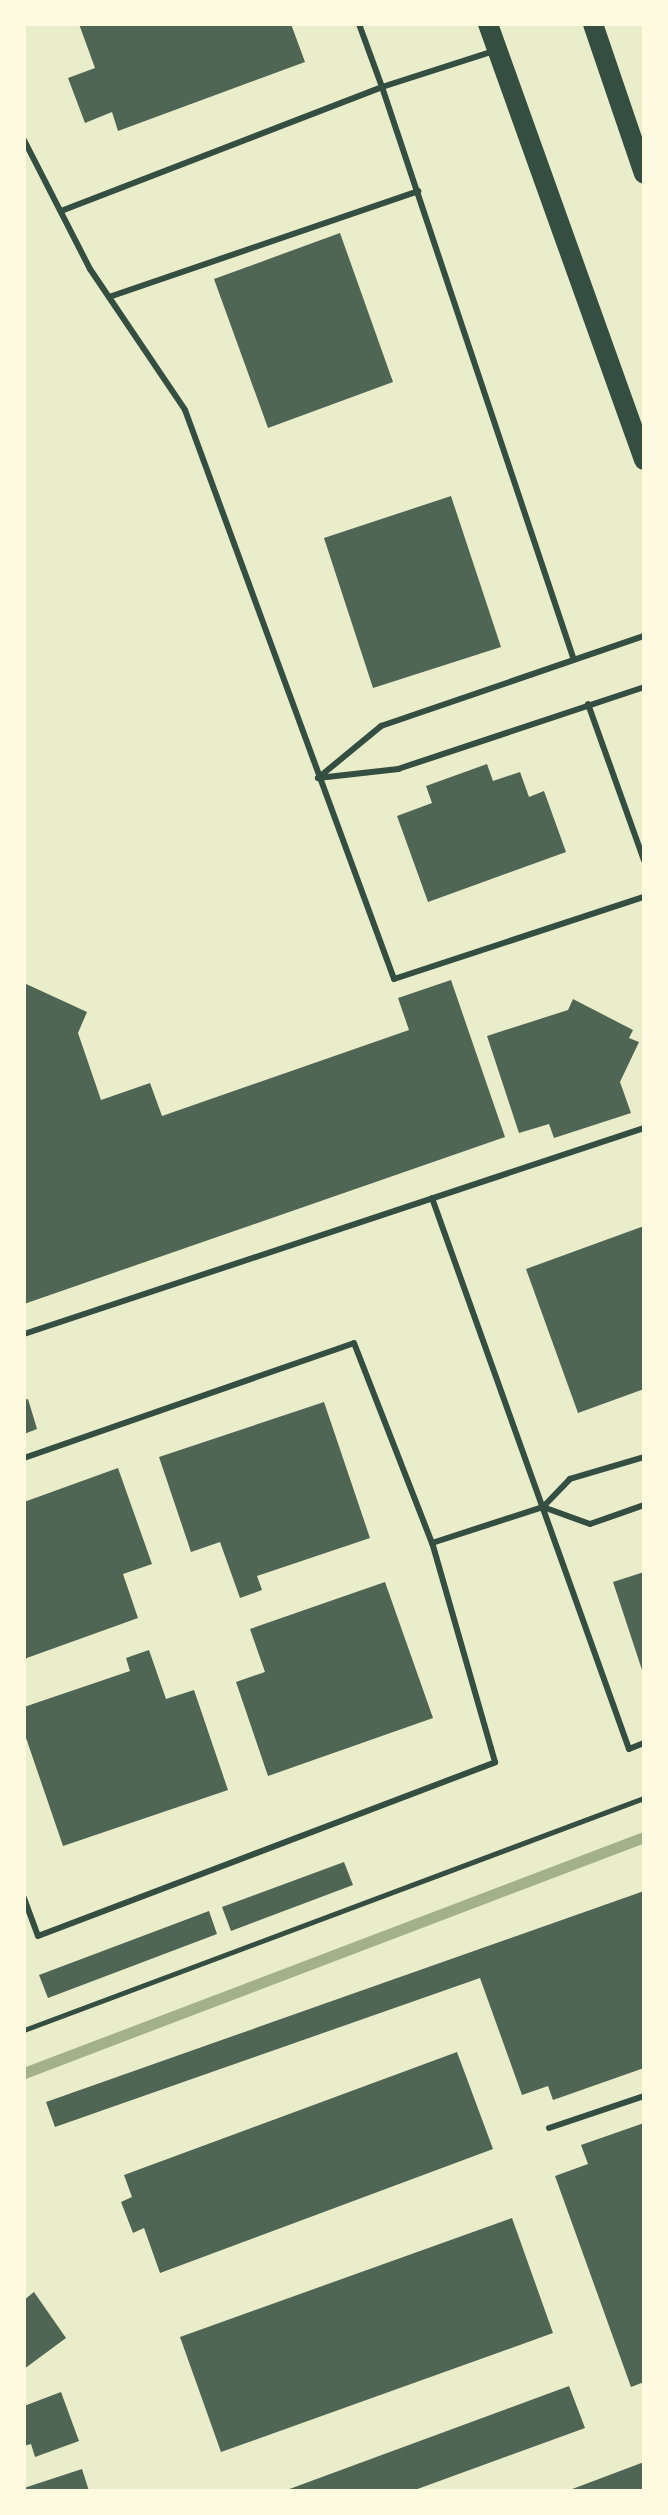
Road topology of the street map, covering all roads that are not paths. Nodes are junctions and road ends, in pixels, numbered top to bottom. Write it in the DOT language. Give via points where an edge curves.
graph roads {
  1 [pos="359,24"];
  2 [pos="488,24"];
  3 [pos="593,24"];
  4 [pos="497,50"];
  5 [pos="382,87"];
  6 [pos="24,140"];
  7 [pos="644,174"];
  8 [pos="418,191"];
  9 [pos="61,211"];
  10 [pos="109,297"];
  11 [pos="644,460"];
  12 [pos="644,636"];
  13 [pos="574,660"];
  14 [pos="644,687"];
  15 [pos="588,704"];
  16 [pos="318,778"];
  17 [pos="644,860"];
  18 [pos="644,897"];
  19 [pos="644,1128"];
  20 [pos="432,1198"];
  21 [pos="24,1334"];
  22 [pos="644,1457"];
  23 [pos="24,1458"];
  24 [pos="644,1505"];
  25 [pos="543,1507"];
  26 [pos="432,1543"];
  27 [pos="644,1743"];
  28 [pos="24,1898"];
  29 [pos="644,2096"];
  30 [pos="549,2128"];
  1 -- 5 [label="lane"];
  2 -- 4 [label="main road"];
  3 -- 7 [label="main road"];
  4 -- 5 [label="lane"];
  4 -- 11 [label="main road"];
  5 -- 8 [label="lane"];
  5 -- 9 [label="lane"];
  6 -- 9 [label="lane"];
  8 -- 10 [label="lane"];
  8 -- 13 [label="lane"];
  9 -- 10 [label="lane"];
  10 -- 16 [label="lane" via="185,410 286,677"];
  12 -- 13 [label="lane"];
  13 -- 16 [label="lane" via="381,726"];
  14 -- 15 [label="lane"];
  15 -- 16 [label="lane" via="398,769"];
  15 -- 17 [label="lane"];
  16 -- 18 [label="lane" via="394,979"];
  19 -- 20 [label="lane"];
  20 -- 21 [label="lane"];
  20 -- 25 [label="lane"];
  22 -- 25 [label="lane" via="570,1479"];
  23 -- 26 [label="lane" via="354,1343"];
  24 -- 25 [label="lane" via="590,1524"];
  25 -- 26 [label="lane"];
  25 -- 27 [label="lane" via="629,1749"];
  26 -- 28 [label="lane" via="495,1762 38,1936"];
  29 -- 30 [label="lane"];
}
